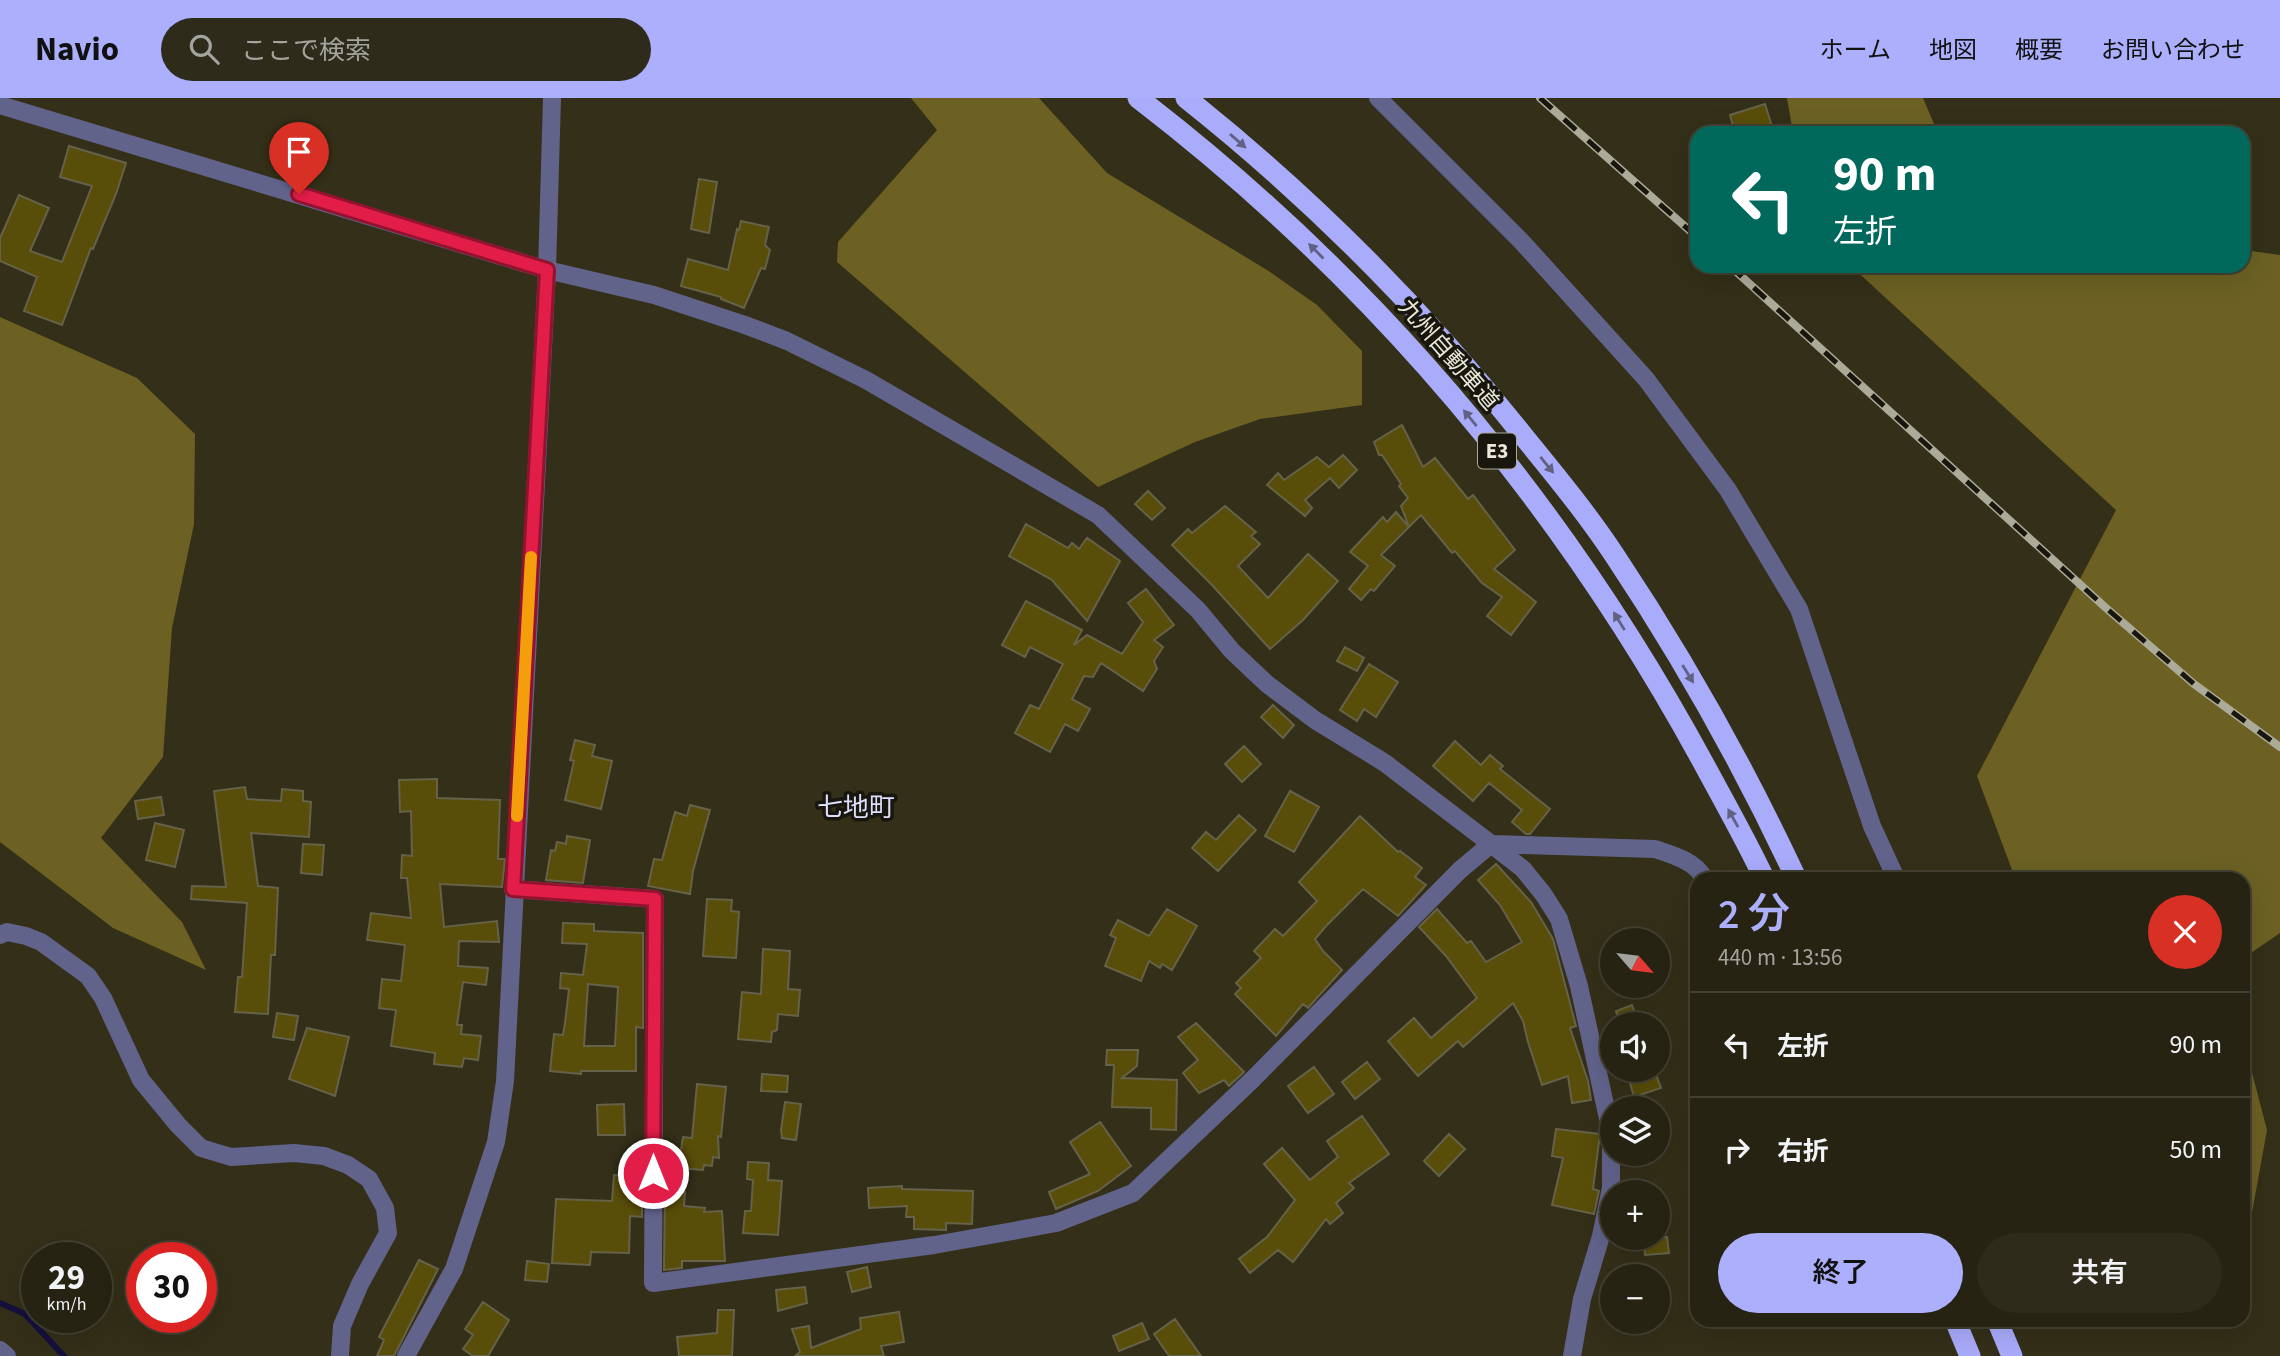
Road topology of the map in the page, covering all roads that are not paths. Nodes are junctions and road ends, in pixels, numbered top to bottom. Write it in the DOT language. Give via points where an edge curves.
graph roads {
  1 [pos="552,98"];
  2 [pos="1138,98"];
  3 [pos="1186,98"];
  4 [pos="1378,98"];
  5 [pos="0,105"];
  6 [pos="547,270"];
  7 [pos="1491,844"];
  8 [pos="1701,872"];
  9 [pos="1761,872"];
  10 [pos="1793,872"];
  11 [pos="1893,872"];
  12 [pos="513,889"];
  13 [pos="0,935"];
  14 [pos="1958,1327"];
  15 [pos="2000,1327"];
  16 [pos="0,1350"];
  17 [pos="7,1356"];
  18 [pos="340,1356"];
  19 [pos="406,1356"];
  20 [pos="1572,1356"];
  21 [pos="1970,1356"];
  22 [pos="2012,1356"];
  1 -- 6 [label="street"];
  9 -- 2 [label="highway, 九州自動車道 / E3, one-way" via="1669,699 1590,574 1462,407 1380,314 1295,230 1200,145"];
  3 -- 10 [label="highway, 九州自動車道 / E3, one-way" via="1315,207 1400,292 1555,475 1614,555 1695,686"];
  4 -- 11 [label="street" via="1522,242 1646,379 1728,490 1799,609 1868,814"];
  5 -- 6 [label="street"];
  6 -- 7 [label="street" via="654,295 787,341 878,387 1098,515 1198,610 1267,684 1385,763"];
  6 -- 12 [label="street"];
  7 -- 8 [label="street" via="1654,849"];
  7 -- 12 [label="street" via="1133,1192 1056,1223 934,1245 653,1283 655,899"];
  7 -- 20 [label="street" via="1522,870 1559,919 1579,986 1611,1132 1611,1188"];
  12 -- 19 [label="street" via="505,1081 496,1142 454,1269"];
  13 -- 18 [label="street" via="17,934 41,942 88,976 141,1080 201,1148 231,1157 324,1156 369,1179 385,1208 388,1233 342,1326"];
  14 -- 21 [label="highway"];
  15 -- 22 [label="highway"];
  16 -- 17 [label="street"];
}
